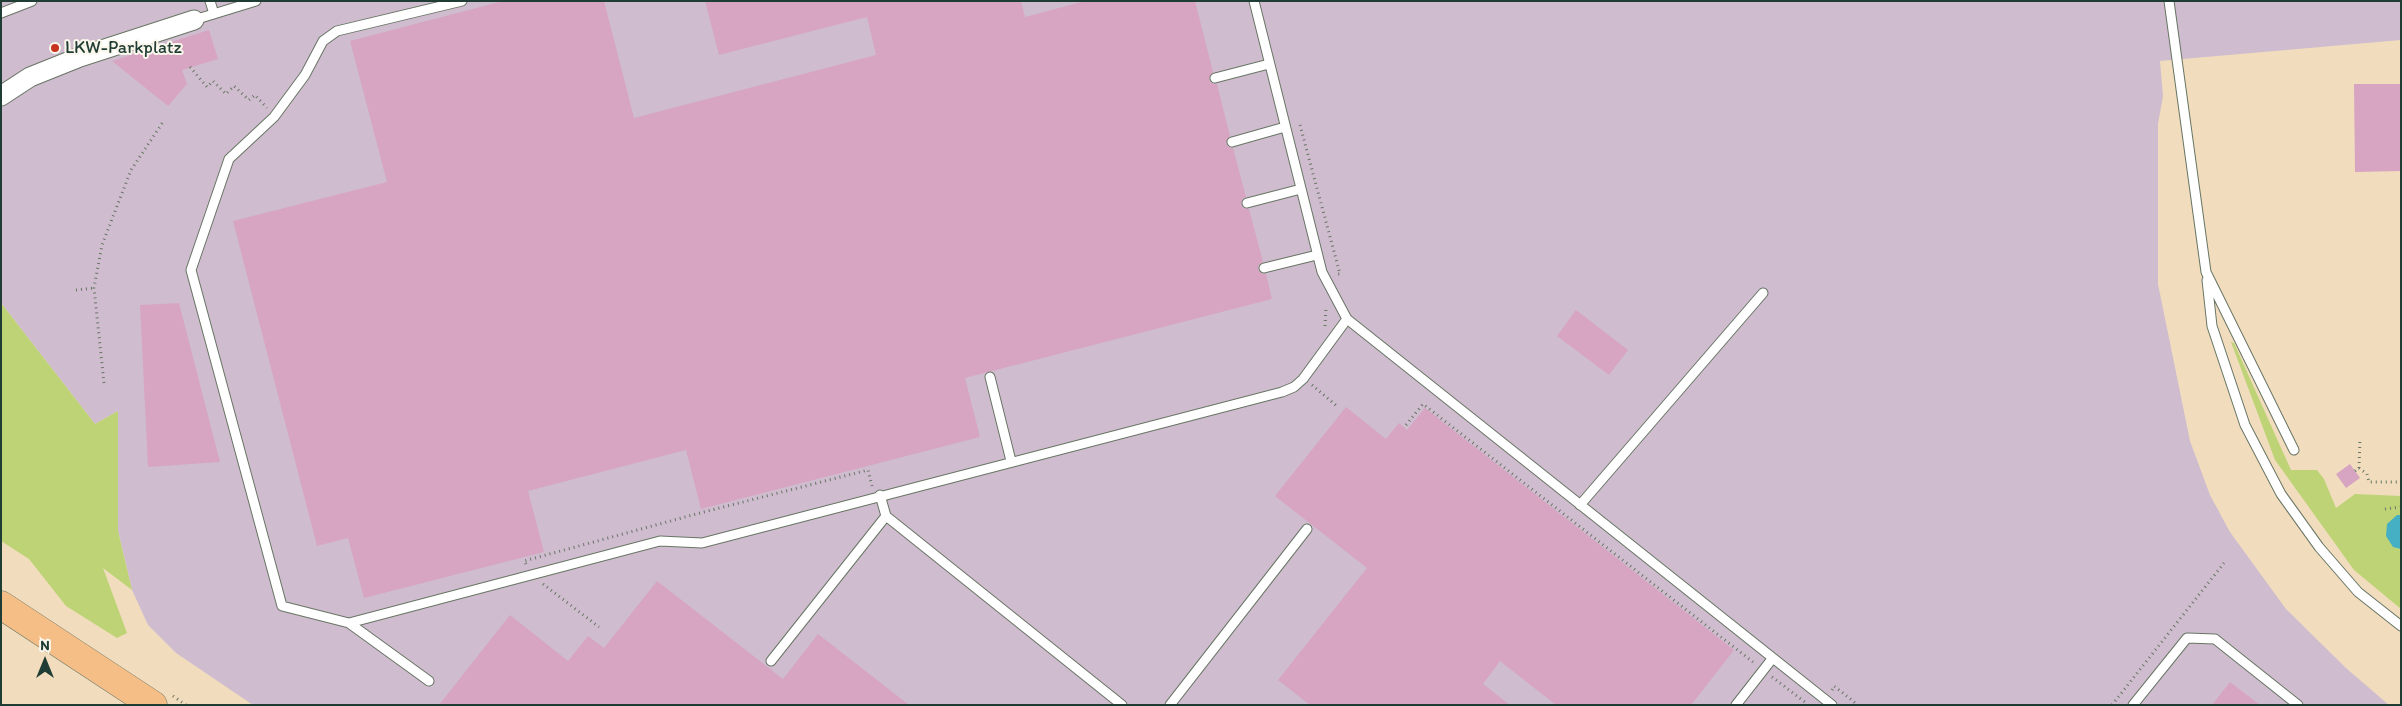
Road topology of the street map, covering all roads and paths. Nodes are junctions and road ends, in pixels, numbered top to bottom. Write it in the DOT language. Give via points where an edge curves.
graph roads {
  1 [pos="32,1"];
  2 [pos="210,1"];
  3 [pos="256,1"];
  4 [pos="462,1"];
  5 [pos="1254,1"];
  6 [pos="2169,1"];
  7 [pos="1,13"];
  8 [pos="214,14"];
  9 [pos="194,20"];
  10 [pos="1269,64"];
  11 [pos="190,67"];
  12 [pos="1215,78"];
  13 [pos="255,95"];
  14 [pos="1,96"];
  15 [pos="163,122"];
  16 [pos="1285,127"];
  17 [pos="1232,142"];
  18 [pos="1301,189"];
  19 [pos="1247,203"];
  20 [pos="1317,254"];
  21 [pos="1264,268"];
  22 [pos="2206,272"];
  23 [pos="94,288"];
  24 [pos="76,290"];
  25 [pos="1763,293"];
  26 [pos="1347,319"];
  27 [pos="990,377"];
  28 [pos="1303,379"];
  29 [pos="104,383"];
  30 [pos="1338,407"];
  31 [pos="1406,426"];
  32 [pos="2360,439"];
  33 [pos="2294,450"];
  34 [pos="1011,461"];
  35 [pos="2359,468"];
  36 [pos="868,470"];
  37 [pos="2355,471"];
  38 [pos="2401,482"];
  39 [pos="880,495"];
  40 [pos="1580,506"];
  41 [pos="2401,507"];
  42 [pos="2385,509"];
  43 [pos="886,516"];
  44 [pos="669,522"];
  45 [pos="1307,529"];
  46 [pos="2224,563"];
  47 [pos="1,605"];
  48 [pos="349,623"];
  49 [pos="2401,626"];
  50 [pos="1772,659"];
  51 [pos="771,662"];
  52 [pos="1763,670"];
  53 [pos="429,681"];
  54 [pos="1834,686"];
  55 [pos="153,705"];
  56 [pos="1122,705"];
  57 [pos="1170,705"];
  58 [pos="1736,705"];
  59 [pos="1811,705"];
  60 [pos="1832,705"];
  61 [pos="1858,705"];
  62 [pos="2112,705"];
  63 [pos="2133,705"];
  64 [pos="2298,705"];
  1 -- 7 [label="lane"];
  2 -- 8 [label="lane"];
  3 -- 8 [label="lane"];
  4 -- 48 [label="lane" via="337,31 323,41 305,75 274,116 229,160 191,270 282,606"];
  5 -- 10 [label="lane"];
  6 -- 22 [label="lane"];
  8 -- 9 [label="lane"];
  9 -- 14 [label="street" via="71,60 30,77"];
  10 -- 12 [label="lane"];
  10 -- 16 [label="lane"];
  11 -- 13 [label="path" via="207,87 213,81 226,94 234,86 249,100"];
  15 -- 23 [label="path" via="131,170 117,203 102,245"];
  16 -- 17 [label="lane"];
  16 -- 18 [label="lane"];
  18 -- 19 [label="lane"];
  18 -- 20 [label="lane"];
  20 -- 21 [label="lane"];
  20 -- 26 [label="lane" via="1322,272"];
  22 -- 33 [label="lane"];
  22 -- 49 [label="lane" via="2212,326 2245,425 2280,494 2358,592"];
  23 -- 24 [label="path"];
  23 -- 29 [label="path"];
  25 -- 40 [label="lane"];
  26 -- 28 [label="lane"];
  26 -- 40 [label="lane"];
  27 -- 34 [label="lane"];
  28 -- 30 [label="path"];
  28 -- 34 [label="lane" via="1282,392"];
  31 -- 52 [label="path" via="1423,404"];
  32 -- 35 [label="path"];
  34 -- 39 [label="lane"];
  35 -- 37 [label="path"];
  35 -- 38 [label="path" via="2367,474 2369,482"];
  36 -- 44 [label="path"];
  39 -- 43 [label="lane"];
  39 -- 48 [label="lane" via="702,543 660,541"];
  40 -- 50 [label="lane"];
  41 -- 42 [label="path"];
  43 -- 51 [label="lane"];
  43 -- 56 [label="lane"];
  45 -- 57 [label="lane"];
  46 -- 62 [label="path"];
  47 -- 55 [label="main road"];
  48 -- 53 [label="lane"];
  50 -- 52 [label="lane"];
  50 -- 60 [label="lane"];
  52 -- 58 [label="lane"];
  52 -- 59 [label="path"];
  54 -- 61 [label="path"];
  63 -- 64 [label="lane" via="2187,638 2215,639"];
}
